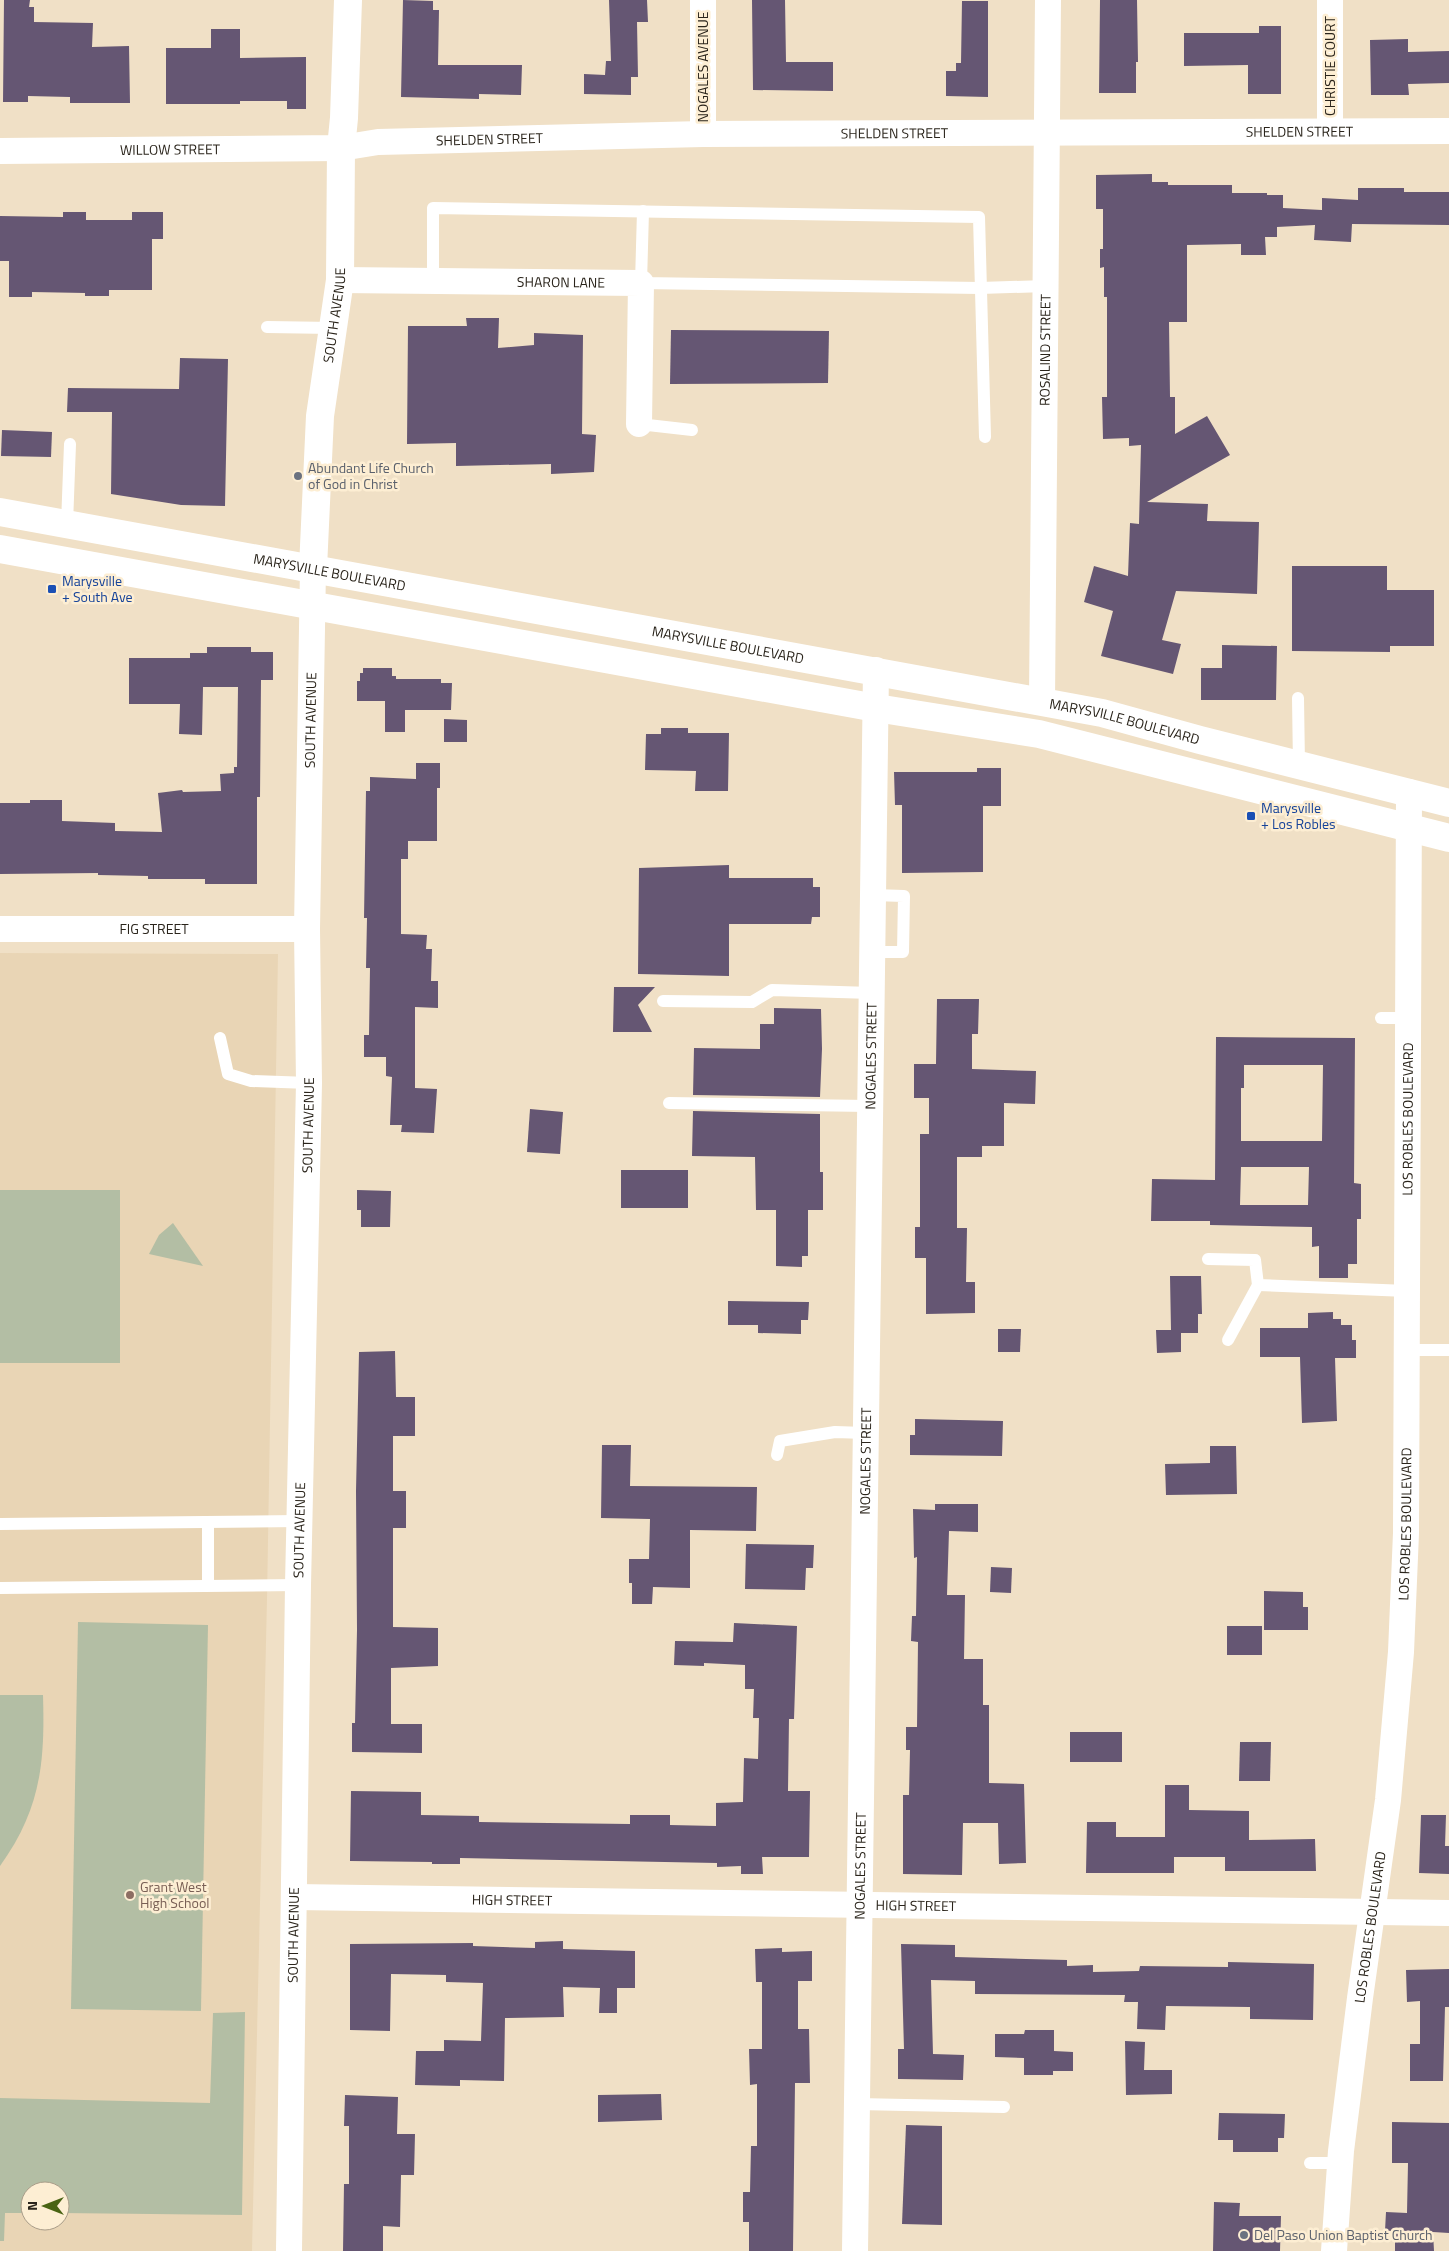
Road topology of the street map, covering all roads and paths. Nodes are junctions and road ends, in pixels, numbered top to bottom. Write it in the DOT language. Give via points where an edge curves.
graph roads {
  1 [pos="348,0"];
  2 [pos="704,0"];
  3 [pos="1048,0"];
  4 [pos="1330,0"];
  5 [pos="1330,131"];
  6 [pos="1449,131"];
  7 [pos="1047,133"];
  8 [pos="703,134"];
  9 [pos="341,148"];
  10 [pos="0,151"];
  11 [pos="643,211"];
  12 [pos="340,280"];
  13 [pos="433,281"];
  14 [pos="641,283"];
  15 [pos="1046,286"];
  16 [pos="980,288"];
  17 [pos="267,328"];
  18 [pos="333,328"];
  19 [pos="639,424"];
  20 [pos="692,430"];
  21 [pos="985,437"];
  22 [pos="70,444"];
  23 [pos="0,512"];
  24 [pos="67,524"];
  25 [pos="0,549"];
  26 [pos="312,568"];
  27 [pos="312,605"];
  28 [pos="606,621"];
  29 [pos="499,639"];
  30 [pos="876,670"];
  31 [pos="704,676"];
  32 [pos="1298,698"];
  33 [pos="1042,701"];
  34 [pos="876,708"];
  35 [pos="1039,734"];
  36 [pos="1299,765"];
  37 [pos="1409,792"];
  38 [pos="1449,803"];
  39 [pos="1409,828"];
  40 [pos="1449,838"];
  41 [pos="873,895"];
  42 [pos="0,929"];
  43 [pos="308,929"];
  44 [pos="872,952"];
  45 [pos="872,993"];
  46 [pos="663,1001"];
  47 [pos="1380,1018"];
  48 [pos="1408,1018"];
  49 [pos="220,1038"];
  50 [pos="309,1083"];
  51 [pos="669,1103"];
  52 [pos="870,1106"];
  53 [pos="1208,1259"];
  54 [pos="1258,1285"];
  55 [pos="1407,1291"];
  56 [pos="1228,1340"];
  57 [pos="1406,1350"];
  58 [pos="1449,1350"];
  59 [pos="866,1432"];
  60 [pos="777,1455"];
  61 [pos="300,1521"];
  62 [pos="208,1522"];
  63 [pos="0,1524"];
  64 [pos="208,1585"];
  65 [pos="298,1585"];
  66 [pos="0,1588"];
  67 [pos="294,1897"];
  68 [pos="860,1905"];
  69 [pos="1373,1912"];
  70 [pos="1449,1913"];
  71 [pos="857,2104"];
  72 [pos="1004,2107"];
  73 [pos="1310,2163"];
  74 [pos="1340,2163"];
  75 [pos="289,2251"];
  76 [pos="855,2251"];
  77 [pos="1334,2251"];
  1 -- 9 [label="main road, SOUTH AVENUE"];
  2 -- 8 [label="street, NOGALES AVENUE"];
  3 -- 7 [label="street, ROSALIND STREET"];
  4 -- 5 [label="street, CHRISTIE COURT"];
  5 -- 6 [label="street, SHELDEN STREET"];
  5 -- 7 [label="street, SHELDEN STREET"];
  7 -- 8 [label="street, SHELDEN STREET"];
  7 -- 15 [label="street, ROSALIND STREET"];
  8 -- 9 [label="street, SHELDEN STREET" via="378,142"];
  9 -- 10 [label="street, WILLOW STREET"];
  9 -- 12 [label="main road, SOUTH AVENUE"];
  11 -- 13 [label="lane" via="433,208"];
  11 -- 14 [label="lane"];
  11 -- 16 [label="lane" via="978,217"];
  12 -- 13 [label="street, SHARON LANE"];
  12 -- 18 [label="main road, SOUTH AVENUE"];
  13 -- 14 [label="street, SHARON LANE"];
  14 -- 16 [label="lane"];
  14 -- 19 [label="street"];
  15 -- 16 [label="lane"];
  15 -- 33 [label="street, ROSALIND STREET"];
  16 -- 21 [label="lane"];
  17 -- 18 [label="lane"];
  18 -- 26 [label="main road, SOUTH AVENUE" via="320,416"];
  19 -- 20 [label="lane"];
  22 -- 24 [label="lane"];
  23 -- 24 [label="main road, MARYSVILLE BOULEVARD"];
  24 -- 26 [label="main road, MARYSVILLE BOULEVARD"];
  25 -- 27 [label="main road"];
  26 -- 27 [label="street, SOUTH AVENUE"];
  26 -- 28 [label="main road, MARYSVILLE BOULEVARD"];
  27 -- 29 [label="main road"];
  27 -- 43 [label="street, SOUTH AVENUE"];
  28 -- 29 [label="main road" via="592,632 570,634 514,629"];
  28 -- 30 [label="main road, MARYSVILLE BOULEVARD"];
  28 -- 31 [label="main road" via="618,635 682,656"];
  29 -- 31 [label="main road"];
  30 -- 33 [label="main road, MARYSVILLE BOULEVARD"];
  30 -- 34 [label="street, NOGALES STREET"];
  31 -- 34 [label="main road"];
  32 -- 36 [label="lane"];
  33 -- 35 [label="main road"];
  33 -- 36 [label="main road, MARYSVILLE BOULEVARD" via="1102,712"];
  34 -- 35 [label="main road"];
  34 -- 41 [label="street, NOGALES STREET"];
  35 -- 39 [label="main road"];
  36 -- 37 [label="main road, MARYSVILLE BOULEVARD"];
  37 -- 38 [label="main road, MARYSVILLE BOULEVARD"];
  37 -- 39 [label="street, LOS ROBLES BOULEVARD"];
  39 -- 40 [label="main road"];
  39 -- 48 [label="street, LOS ROBLES BOULEVARD"];
  41 -- 44 [label="street, NOGALES STREET"];
  41 -- 44 [label="lane" via="904,896 903,952"];
  42 -- 43 [label="street, FIG STREET"];
  43 -- 50 [label="street, SOUTH AVENUE"];
  44 -- 45 [label="street, NOGALES STREET"];
  45 -- 46 [label="lane" via="772,990 752,1002"];
  45 -- 52 [label="street, NOGALES STREET"];
  47 -- 48 [label="lane"];
  48 -- 55 [label="street, LOS ROBLES BOULEVARD"];
  49 -- 50 [label="lane" via="228,1074 251,1081"];
  50 -- 61 [label="street, SOUTH AVENUE"];
  51 -- 52 [label="lane"];
  52 -- 59 [label="street, NOGALES STREET"];
  53 -- 54 [label="lane" via="1255,1260"];
  54 -- 55 [label="lane"];
  54 -- 56 [label="lane"];
  55 -- 57 [label="street, LOS ROBLES BOULEVARD"];
  57 -- 58 [label="lane"];
  57 -- 69 [label="street, LOS ROBLES BOULEVARD" via="1402,1645 1388,1800"];
  59 -- 60 [label="lane" via="835,1432 780,1441"];
  59 -- 68 [label="street, NOGALES STREET"];
  61 -- 62 [label="lane"];
  61 -- 65 [label="street, SOUTH AVENUE"];
  62 -- 63 [label="lane"];
  62 -- 64 [label="lane"];
  64 -- 65 [label="lane"];
  64 -- 66 [label="lane"];
  65 -- 67 [label="street, SOUTH AVENUE"];
  67 -- 68 [label="street, HIGH STREET"];
  67 -- 75 [label="street, SOUTH AVENUE"];
  68 -- 69 [label="street, HIGH STREET"];
  68 -- 71 [label="street, NOGALES STREET"];
  69 -- 70 [label="street, HIGH STREET"];
  69 -- 74 [label="street, LOS ROBLES BOULEVARD"];
  71 -- 72 [label="lane"];
  71 -- 76 [label="street, NOGALES STREET"];
  73 -- 74 [label="lane"];
  74 -- 77 [label="street, LOS ROBLES BOULEVARD"];
}
